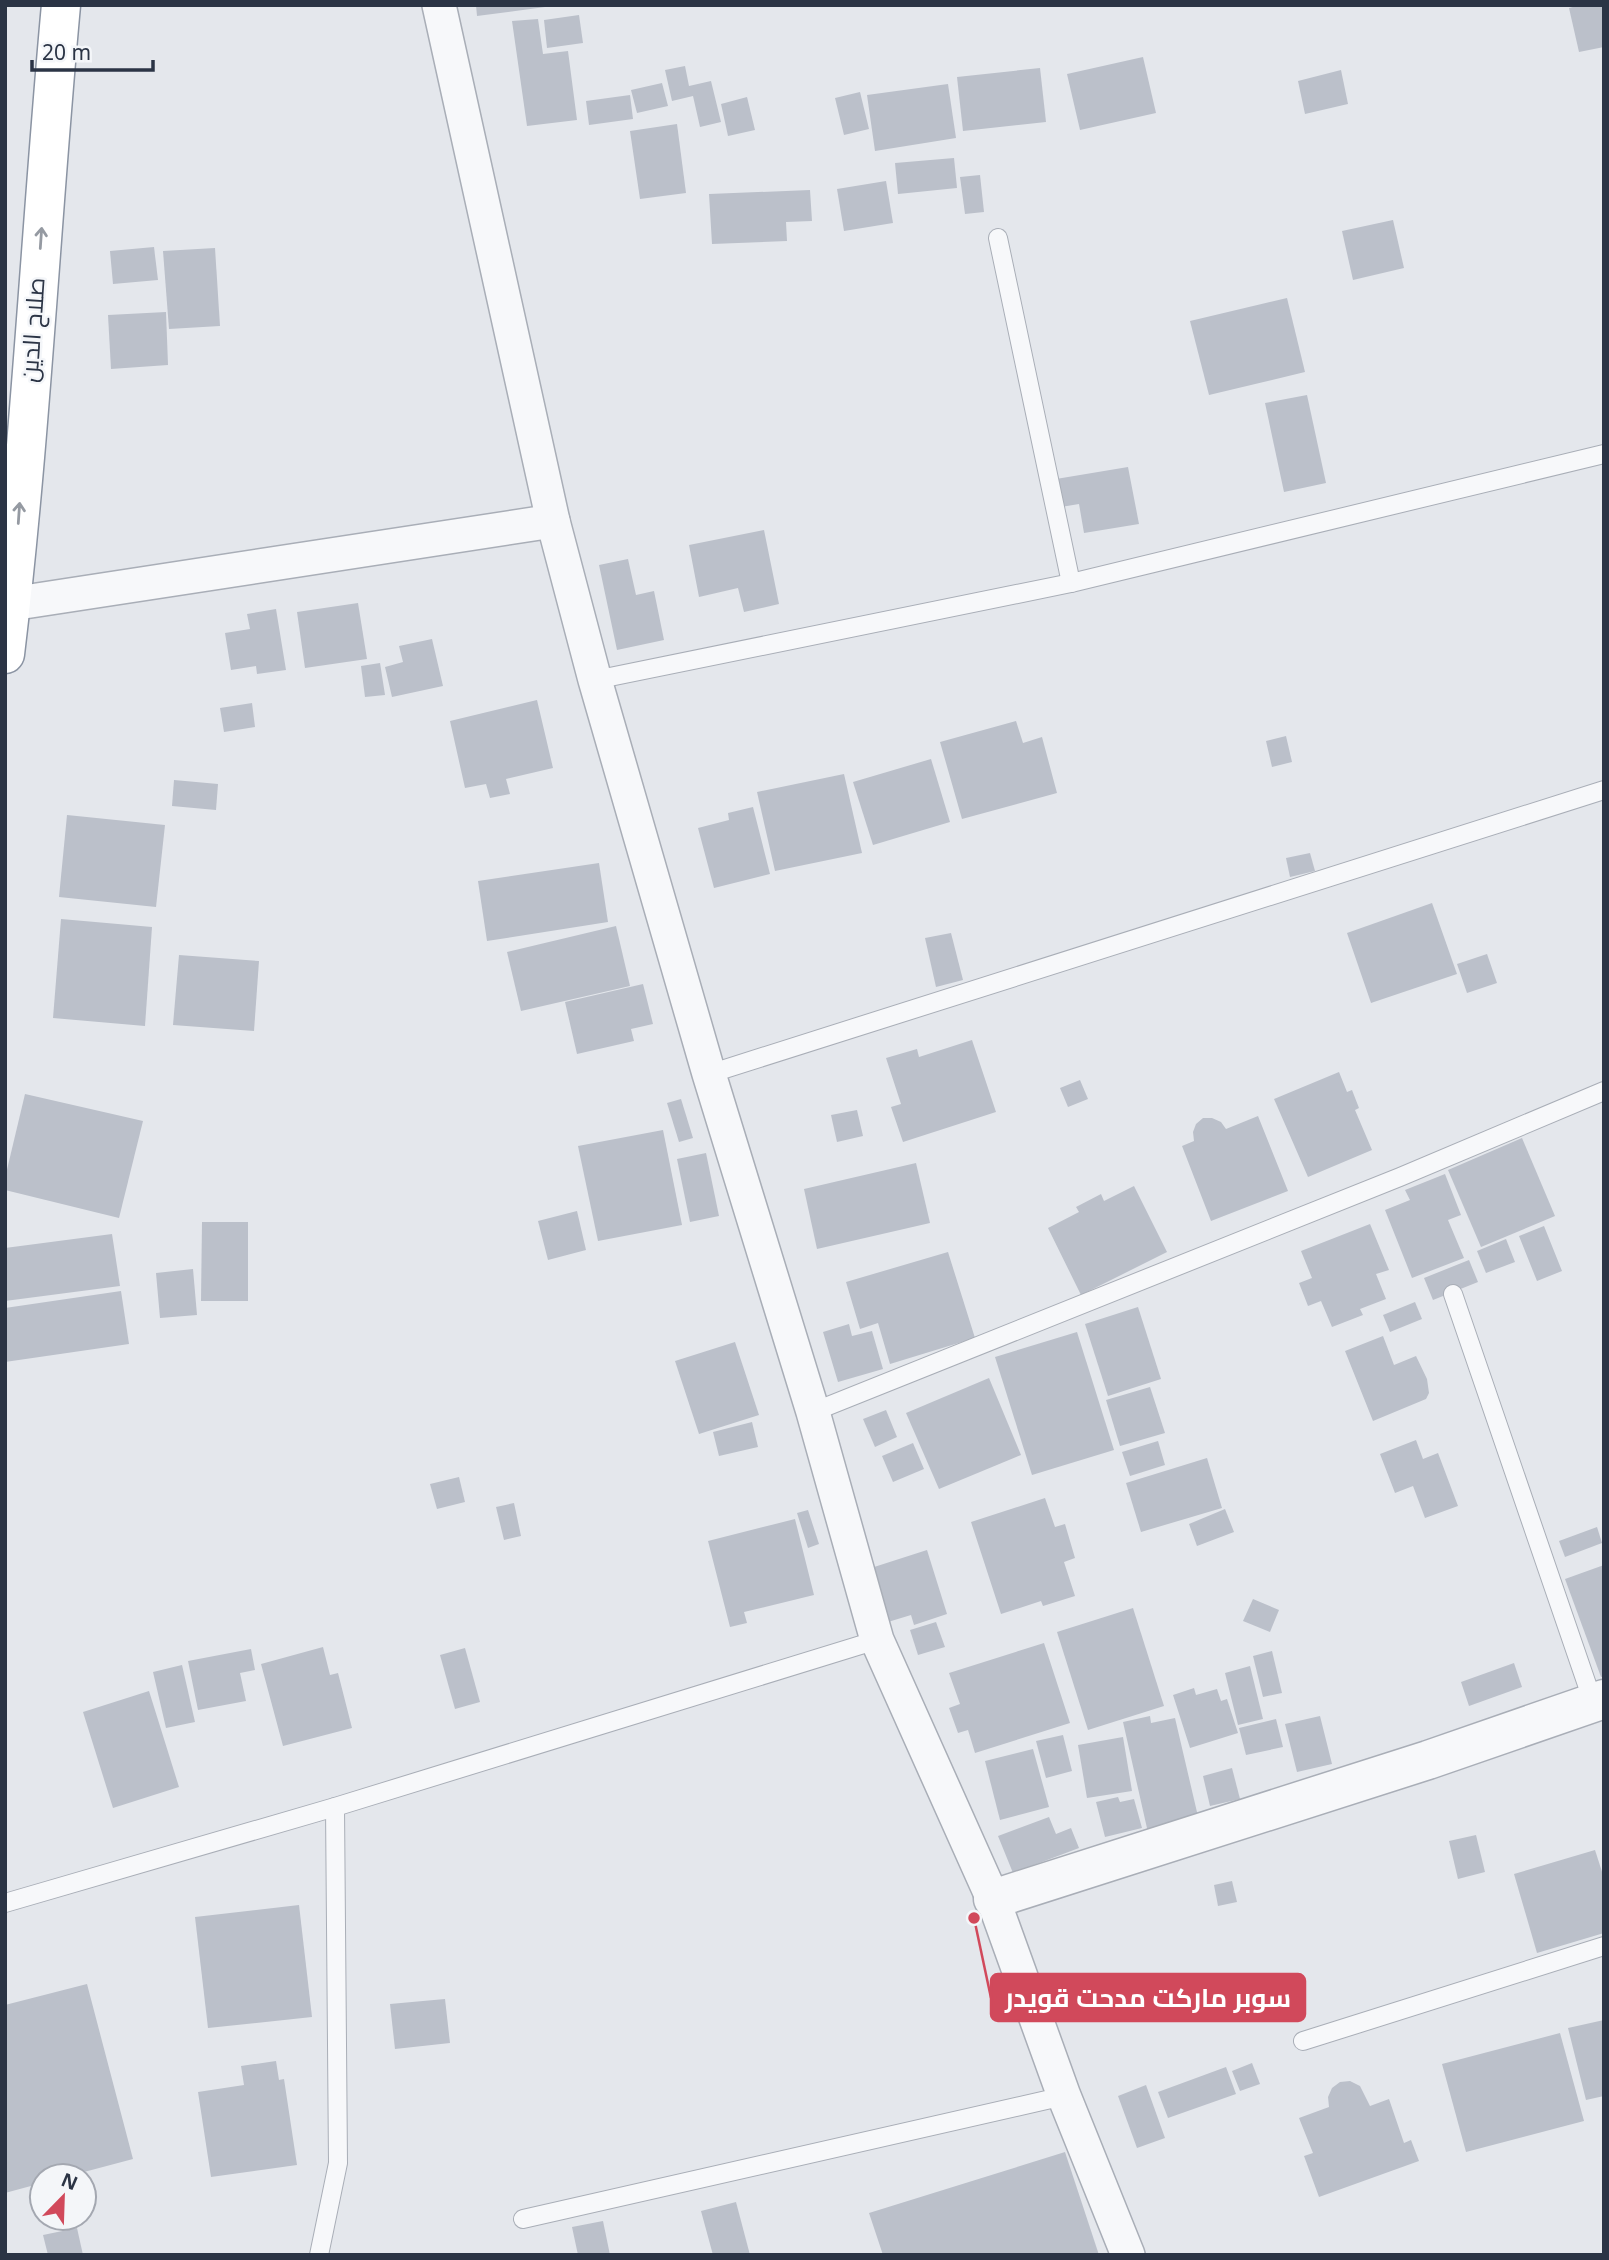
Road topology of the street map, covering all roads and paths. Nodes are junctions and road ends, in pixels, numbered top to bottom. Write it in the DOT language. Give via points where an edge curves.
graph roads {
  1 [pos="61,5"];
  2 [pos="439,5"];
  3 [pos="998,238"];
  4 [pos="1604,454"];
  5 [pos="553,521"];
  6 [pos="1071,583"];
  7 [pos="11,604"];
  8 [pos="5,654"];
  9 [pos="595,680"];
  10 [pos="1604,790"];
  11 [pos="709,1074"];
  12 [pos="1604,1091"];
  13 [pos="1452,1294"];
  14 [pos="813,1412"];
  15 [pos="877,1640"];
  16 [pos="1598,1700"];
  17 [pos="335,1807"];
  18 [pos="993,1899"];
  19 [pos="5,1903"];
  20 [pos="1604,1946"];
  21 [pos="1303,2041"];
  22 [pos="1064,2096"];
  23 [pos="523,2219"];
  24 [pos="319,2255"];
  25 [pos="1128,2255"];
  7 -- 1 [label="highway, صلاح الدين, one-way"];
  2 -- 5 [label="street"];
  3 -- 6 [label="lane"];
  4 -- 6 [label="lane"];
  5 -- 7 [label="street"];
  5 -- 9 [label="street"];
  6 -- 9 [label="lane"];
  7 -- 8 [label="highway, صلاح الدين"];
  9 -- 11 [label="street"];
  10 -- 11 [label="lane"];
  11 -- 14 [label="street"];
  12 -- 14 [label="lane"];
  13 -- 16 [label="lane"];
  14 -- 15 [label="street"];
  15 -- 17 [label="lane"];
  15 -- 18 [label="street"];
  16 -- 18 [label="street" via="1415,1764"];
  17 -- 19 [label="lane"];
  17 -- 24 [label="lane" via="338,2163"];
  18 -- 22 [label="street"];
  20 -- 21 [label="lane"];
  22 -- 23 [label="lane"];
  22 -- 25 [label="street"];
}
